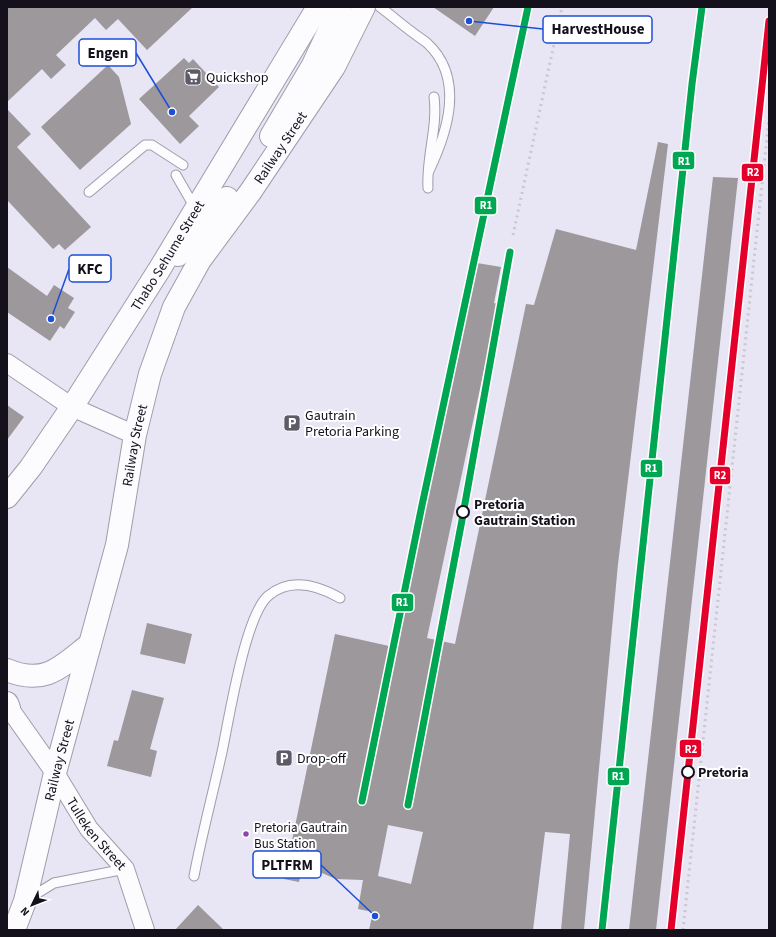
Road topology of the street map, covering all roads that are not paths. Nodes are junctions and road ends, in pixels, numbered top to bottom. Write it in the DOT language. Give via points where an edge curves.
graph roads {
  1 [pos="318,7"];
  2 [pos="340,7"];
  3 [pos="364,7"];
  4 [pos="380,7"];
  5 [pos="434,97"];
  6 [pos="183,165"];
  7 [pos="429,171"];
  8 [pos="176,175"];
  9 [pos="428,188"];
  10 [pos="89,192"];
  11 [pos="196,209"];
  12 [pos="165,260"];
  13 [pos="7,363"];
  14 [pos="72,407"];
  15 [pos="136,435"];
  16 [pos="31,467"];
  17 [pos="7,497"];
  18 [pos="7,504"];
  19 [pos="340,598"];
  20 [pos="90,644"];
  21 [pos="7,670"];
  22 [pos="8,706"];
  23 [pos="55,773"];
  24 [pos="125,870"];
  25 [pos="194,876"];
  26 [pos="25,901"];
  27 [pos="14,930"];
  28 [pos="145,930"];
  1 -- 11 [label="main road, Thabo Sehume Street"];
  2 -- 12 [label="main road" via="312,65 271,137 199,234 180,253"];
  3 -- 15 [label="main road, Railway Street" via="334,67 251,191 200,260 174,307 150,374"];
  4 -- 7 [label="lane" via="427,42 445,68 450,83 442,137"];
  5 -- 7 [label="lane" via="435,112"];
  6 -- 10 [label="lane" via="152,145 145,145"];
  7 -- 9 [label="lane"];
  8 -- 11 [label="lane"];
  11 -- 12 [label="main road, Thabo Sehume Street"];
  12 -- 14 [label="main road, Thabo Sehume Street"];
  13 -- 14 [label="street"];
  14 -- 15 [label="street"];
  14 -- 16 [label="main road, Thabo Sehume Street"];
  15 -- 20 [label="main road, Railway Street" via="117,545"];
  16 -- 17 [label="main road, Thabo Sehume Street"];
  16 -- 18 [label="main road"];
  19 -- 25 [label="lane" via="322,589 299,584 280,588 266,597 257,611 233,694"];
  20 -- 21 [label="main road" via="48,675 35,677"];
  20 -- 23 [label="main road, Railway Street"];
  22 -- 23 [label="street, Tulleken Street"];
  23 -- 24 [label="street, Tulleken Street" via="89,828"];
  23 -- 26 [label="main road, Railway Street"];
  24 -- 26 [label="lane" via="54,883"];
  24 -- 28 [label="street, Tulleken Street"];
  26 -- 27 [label="main road, Railway Street"];
}
